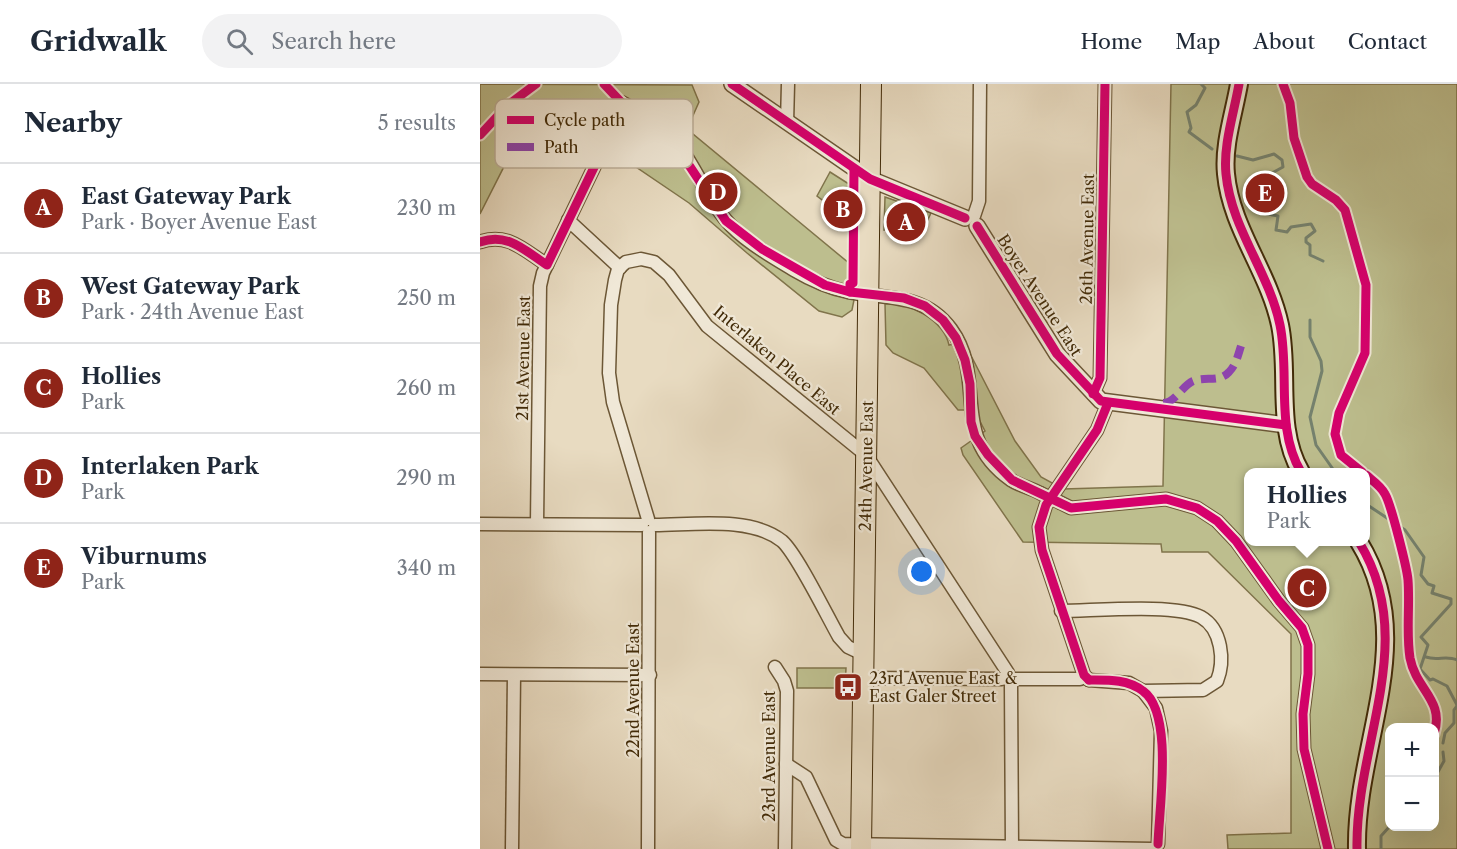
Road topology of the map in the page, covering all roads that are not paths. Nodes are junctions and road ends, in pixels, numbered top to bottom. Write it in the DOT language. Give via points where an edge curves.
graph roads {
  1 [pos="732,84"];
  2 [pos="788,84"];
  3 [pos="871,84"];
  4 [pos="980,84"];
  5 [pos="1105,84"];
  6 [pos="1239,84"];
  7 [pos="787,123"];
  8 [pos="593,168"];
  9 [pos="691,168"];
  10 [pos="870,179"];
  11 [pos="568,220"];
  12 [pos="972,220"];
  13 [pos="480,242"];
  14 [pos="547,264"];
  15 [pos="620,268"];
  16 [pos="868,293"];
  17 [pos="1093,394"];
  18 [pos="1108,403"];
  19 [pos="1286,425"];
  20 [pos="866,455"];
  21 [pos="1299,468"];
  22 [pos="537,523"];
  23 [pos="480,524"];
  24 [pos="649,525"];
  25 [pos="1361,546"];
  26 [pos="1061,610"];
  27 [pos="863,654"];
  28 [pos="775,666"];
  29 [pos="480,674"];
  30 [pos="514,675"];
  31 [pos="650,675"];
  32 [pos="863,678"];
  33 [pos="1085,678"];
  34 [pos="1009,679"];
  35 [pos="1143,691"];
  36 [pos="786,764"];
  37 [pos="861,847"];
  38 [pos="1012,848"];
  39 [pos="1156,848"];
  40 [pos="512,849"];
  41 [pos="648,849"];
  42 [pos="785,849"];
  43 [pos="1328,849"];
  44 [pos="1357,849"];
  1 -- 7 [label="street"];
  2 -- 7 [label="street"];
  3 -- 10 [label="main road, 24th Avenue East"];
  4 -- 12 [label="street" via="979,201"];
  5 -- 17 [label="street, 26th Avenue East" via="1100,378"];
  6 -- 19 [label="main road" via="1226,156 1227,182 1280,323"];
  7 -- 10 [label="street"];
  8 -- 11 [label="street, 21st Avenue East"];
  9 -- 16 [label="street, 21st Avenue East" via="735,229 817,282"];
  10 -- 12 [label="street"];
  10 -- 16 [label="main road, 24th Avenue East"];
  11 -- 14 [label="street, 21st Avenue East"];
  11 -- 15 [label="street"];
  12 -- 17 [label="street, Boyer Avenue East" via="1057,354"];
  13 -- 14 [label="street" via="501,237"];
  14 -- 22 [label="street, 21st Avenue East" via="540,286"];
  15 -- 20 [label="street, Interlaken Place East" via="626,262 654,261 707,326"];
  15 -- 24 [label="street, 22nd Avenue East" via="611,305 609,373 613,402"];
  16 -- 20 [label="main road, 24th Avenue East"];
  16 -- 43 [label="street, bridge" via="912,300 947,324 965,360 971,422 978,442 1012,480 1071,508 1166,499 1197,508 1236,541 1302,628 1308,645 1304,749"];
  17 -- 18 [label="street, Boyer Avenue East"];
  18 -- 19 [label="street, Boyer Avenue East"];
  18 -- 26 [label="street" via="1097,430 1050,498 1041,519 1040,542"];
  19 -- 21 [label="main road"];
  20 -- 27 [label="main road, 24th Avenue East"];
  20 -- 34 [label="street, Interlaken Place East"];
  22 -- 23 [label="street"];
  22 -- 24 [label="street"];
  24 -- 27 [label="street" via="743,525 773,534 784,542 839,636 848,647"];
  24 -- 31 [label="street, 22nd Avenue East"];
  25 -- 44 [label="main road" via="1383,598 1386,644 1360,795"];
  26 -- 33 [label="street"];
  26 -- 35 [label="street" via="1178,611 1202,618 1220,644 1222,662 1217,681 1203,690"];
  27 -- 32 [label="main road, 24th Avenue East"];
  28 -- 36 [label="street, 23rd Avenue East" via="787,691"];
  29 -- 30 [label="street"];
  30 -- 31 [label="street"];
  30 -- 40 [label="street"];
  31 -- 41 [label="street, 22nd Avenue East"];
  32 -- 34 [label="street"];
  32 -- 37 [label="main road, 24th Avenue East"];
  33 -- 34 [label="street"];
  33 -- 35 [label="street" via="1129,683"];
  34 -- 38 [label="street"];
  35 -- 39 [label="street" via="1156,708 1161,731"];
  36 -- 37 [label="street" via="806,777 836,840"];
  36 -- 42 [label="street, 23rd Avenue East"];
  37 -- 38 [label="street"];
  38 -- 39 [label="street"];
}
